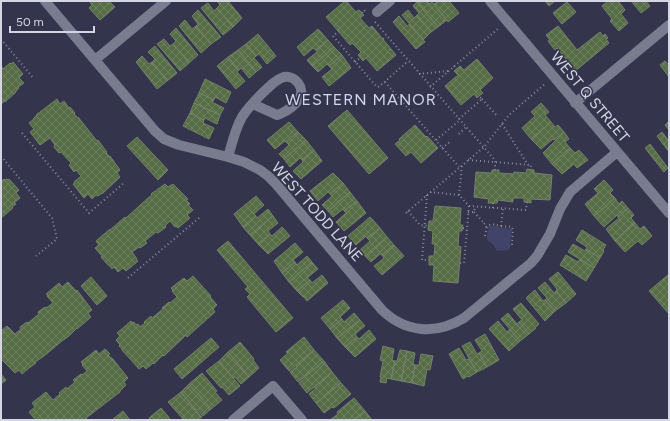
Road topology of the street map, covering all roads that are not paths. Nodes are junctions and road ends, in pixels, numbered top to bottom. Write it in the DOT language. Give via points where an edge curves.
graph roads {
  1 [pos="45,1"];
  2 [pos="166,1"];
  3 [pos="390,1"];
  4 [pos="490,1"];
  5 [pos="373,16"];
  6 [pos="669,25"];
  7 [pos="95,60"];
  8 [pos="575,103"];
  9 [pos="253,104"];
  10 [pos="617,152"];
  11 [pos="228,157"];
  12 [pos="669,212"];
  13 [pos="233,420"];
  14 [pos="302,420"];
  1 -- 7 [label="street, WEST TODD LANE"];
  2 -- 7 [label="street"];
  3 -- 5 [label="street"];
  4 -- 8 [label="street, WEST Q STREET"];
  6 -- 8 [label="street"];
  7 -- 11 [label="street, WEST TODD LANE" via="164,139"];
  8 -- 10 [label="street, WEST Q STREET"];
  9 -- 9 [label="street" via="278,79 293,78 301,87 299,99 280,114"];
  9 -- 11 [label="street" via="242,118"];
  10 -- 11 [label="street, WEST TODD LANE" via="570,192 550,234 531,263 464,318 448,326 428,330 393,320 268,176 244,162"];
  10 -- 12 [label="street, WEST Q STREET"];
  13 -- 14 [label="street" via="273,386"];
}
